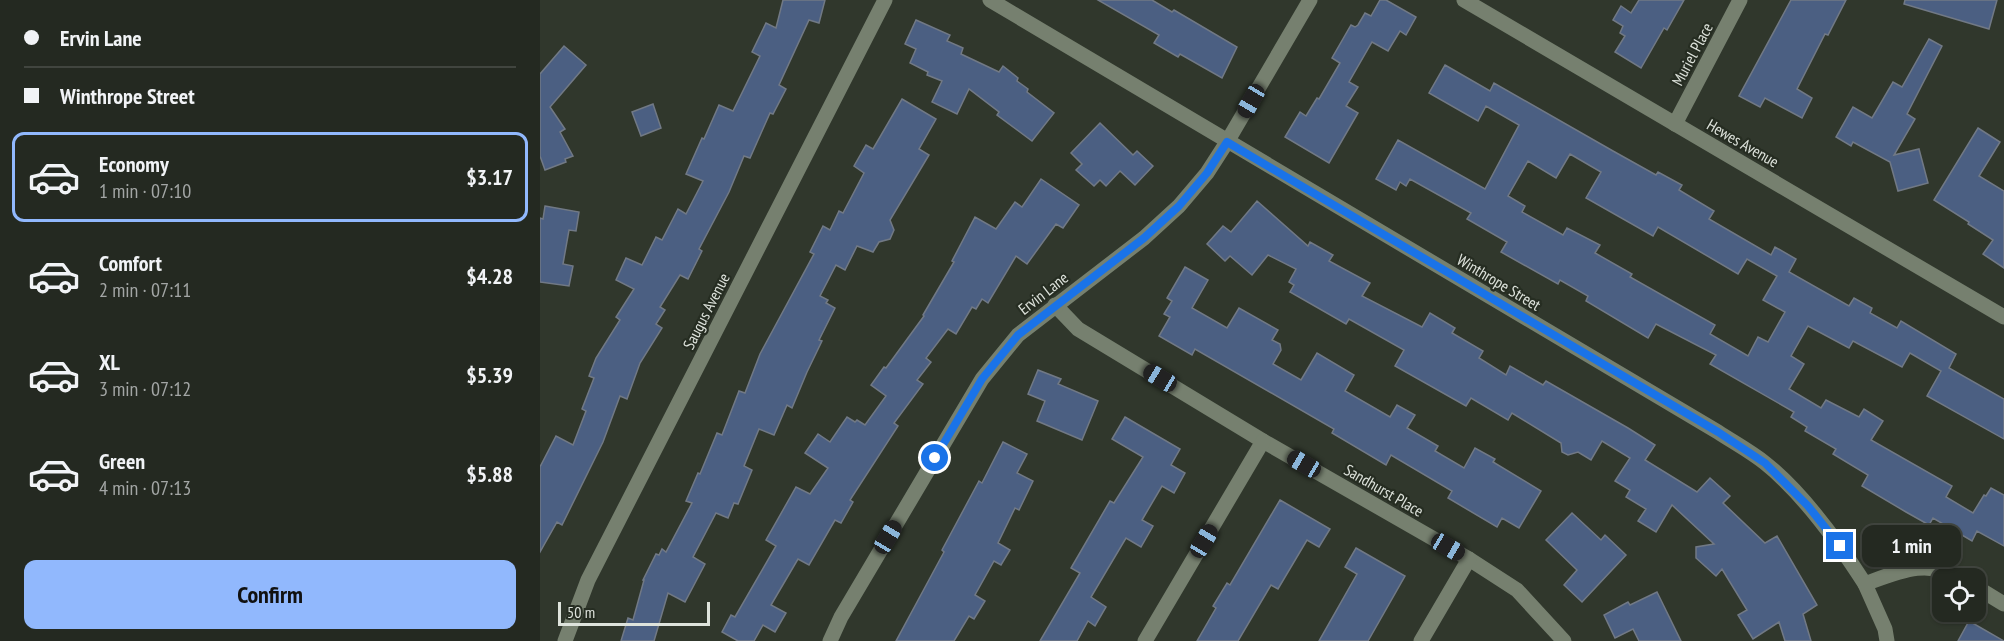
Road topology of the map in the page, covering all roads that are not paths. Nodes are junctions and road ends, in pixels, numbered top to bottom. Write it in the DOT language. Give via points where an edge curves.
graph roads {
  1 [pos="885,0"];
  2 [pos="990,0"];
  3 [pos="1310,0"];
  4 [pos="1464,0"];
  5 [pos="1740,0"];
  6 [pos="1676,124"];
  7 [pos="1227,142"];
  8 [pos="1055,305"];
  9 [pos="2004,316"];
  10 [pos="1263,441"];
  11 [pos="1469,559"];
  12 [pos="1932,568"];
  13 [pos="1865,584"];
  14 [pos="1986,593"];
  15 [pos="2004,604"];
  16 [pos="566,641"];
  17 [pos="830,641"];
  18 [pos="1145,641"];
  19 [pos="1421,641"];
  20 [pos="1564,641"];
  21 [pos="1887,641"];
  1 -- 16 [label="street, Saugus Avenue" via="588,580"];
  2 -- 7 [label="street, Winthrope Street"];
  3 -- 7 [label="street, Ervin Lane"];
  4 -- 6 [label="street, Hewes Avenue"];
  5 -- 6 [label="street, Muriel Place"];
  6 -- 9 [label="street, Hewes Avenue"];
  7 -- 8 [label="street, Ervin Lane" via="1179,206 1144,238"];
  7 -- 13 [label="street, Winthrope Street" via="1765,463 1808,506"];
  8 -- 10 [label="street, Sandhurst Place" via="1078,329"];
  8 -- 17 [label="street, Ervin Lane" via="1018,335 982,379"];
  10 -- 11 [label="street, Sandhurst Place"];
  10 -- 18 [label="street"];
  11 -- 19 [label="street"];
  11 -- 20 [label="street, Sandhurst Place" via="1517,590"];
  12 -- 13 [label="street" via="1905,569"];
  13 -- 21 [label="street, Winthrope Street"];
  14 -- 15 [label="street"];
}
